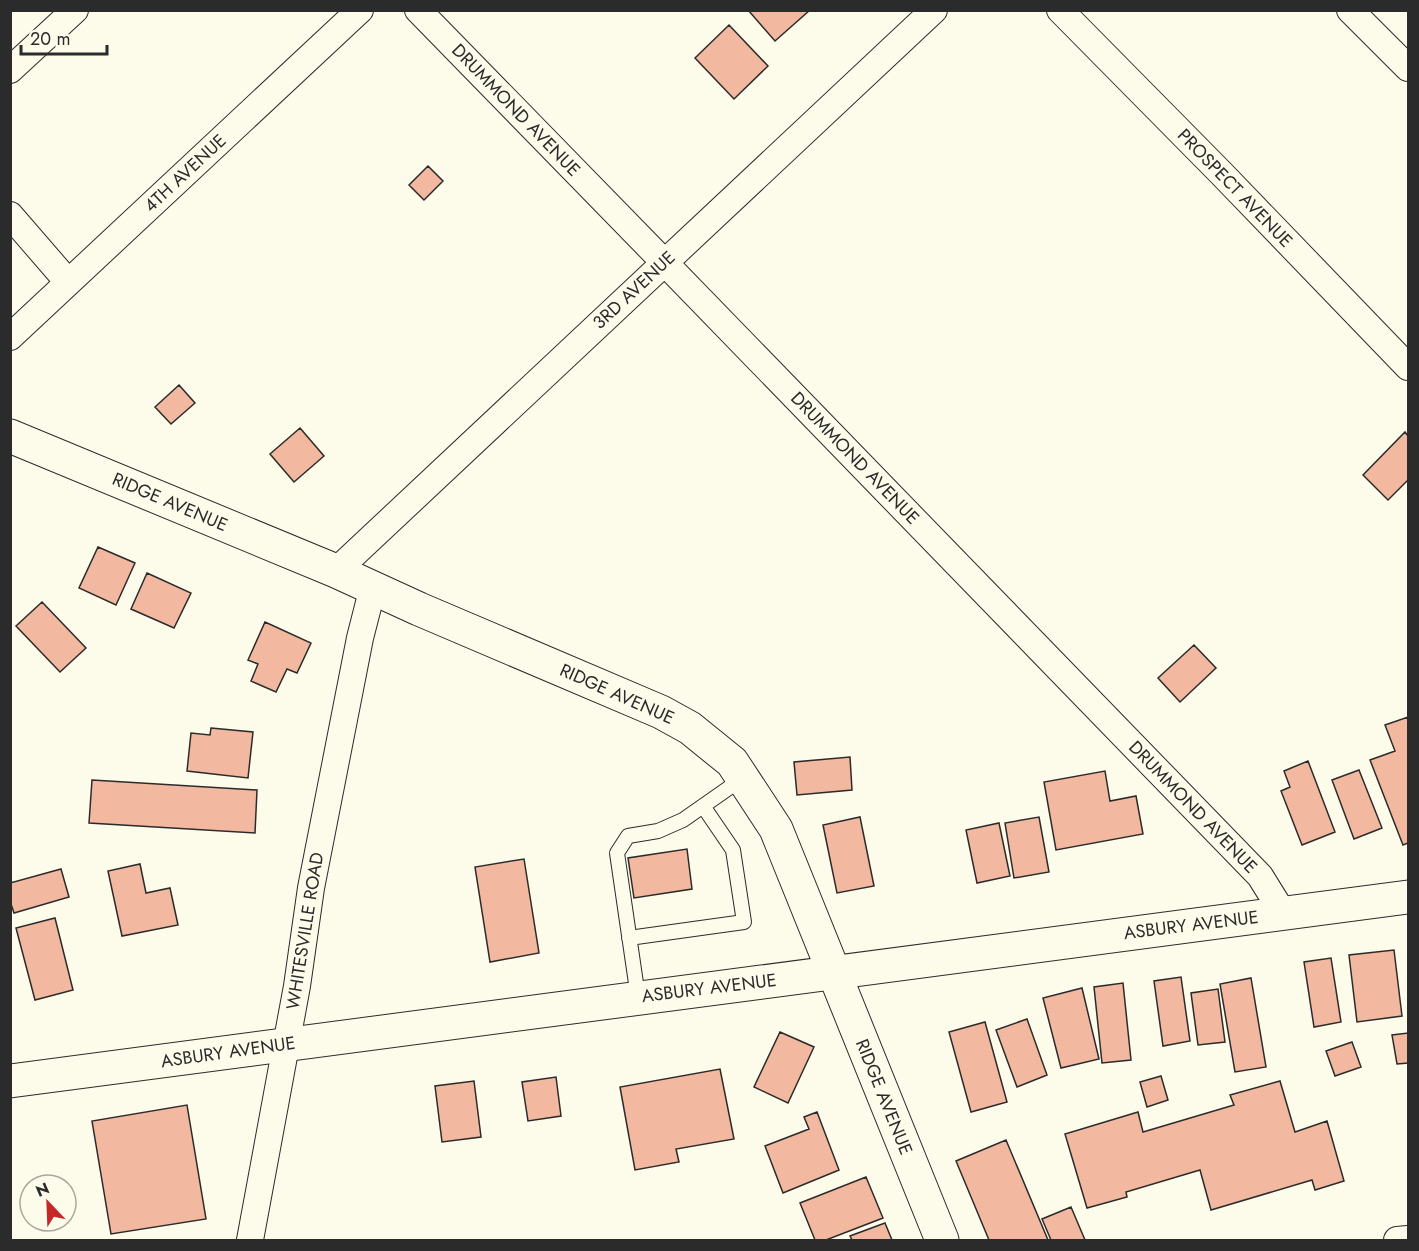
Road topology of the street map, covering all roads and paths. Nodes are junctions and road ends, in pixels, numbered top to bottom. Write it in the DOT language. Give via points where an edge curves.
graph roads {
  1 [pos="75,10"];
  2 [pos="360,10"];
  3 [pos="418,10"];
  4 [pos="934,10"];
  5 [pos="1060,10"];
  6 [pos="1350,10"];
  7 [pos="1408,68"];
  8 [pos="10,70"];
  9 [pos="10,215"];
  10 [pos="664,262"];
  11 [pos="68,282"];
  12 [pos="10,337"];
  13 [pos="1408,367"];
  14 [pos="10,436"];
  15 [pos="336,571"];
  16 [pos="373,587"];
  17 [pos="743,778"];
  18 [pos="703,806"];
  19 [pos="1408,897"];
  20 [pos="1283,913"];
  21 [pos="629,938"];
  22 [pos="832,972"];
  23 [pos="638,997"];
  24 [pos="286,1044"];
  25 [pos="10,1081"];
  26 [pos="1408,1239"];
  27 [pos="249,1240"];
  28 [pos="942,1240"];
  29 [pos="1397,1240"];
  1 -- 8 [label="street"];
  2 -- 11 [label="street, 4TH AVENUE"];
  3 -- 10 [label="street, DRUMMOND AVENUE"];
  4 -- 10 [label="street, 3RD AVENUE"];
  5 -- 13 [label="street, PROSPECT AVENUE"];
  6 -- 7 [label="street"];
  9 -- 11 [label="street"];
  10 -- 15 [label="street, 3RD AVENUE"];
  10 -- 20 [label="street, DRUMMOND AVENUE" via="1260,876"];
  11 -- 12 [label="street, 4TH AVENUE"];
  14 -- 15 [label="main road, RIDGE AVENUE"];
  15 -- 16 [label="main road, RIDGE AVENUE"];
  16 -- 17 [label="main road, RIDGE AVENUE" via="661,712 714,746"];
  16 -- 24 [label="street, WHITESVILLE ROAD" via="311,888"];
  17 -- 18 [label="lane"];
  17 -- 22 [label="main road, RIDGE AVENUE" via="776,829"];
  18 -- 21 [label="lane" via="658,831 628,836 617,853"];
  18 -- 21 [label="lane" via="733,850 744,922"];
  19 -- 20 [label="main road, ASBURY AVENUE"];
  20 -- 22 [label="main road, ASBURY AVENUE"];
  21 -- 23 [label="lane"];
  22 -- 23 [label="main road, ASBURY AVENUE"];
  22 -- 28 [label="main road, RIDGE AVENUE"];
  23 -- 24 [label="main road, ASBURY AVENUE"];
  24 -- 25 [label="main road, ASBURY AVENUE"];
  24 -- 27 [label="street, WHITESVILLE ROAD"];
  26 -- 29 [label="street"];
}
